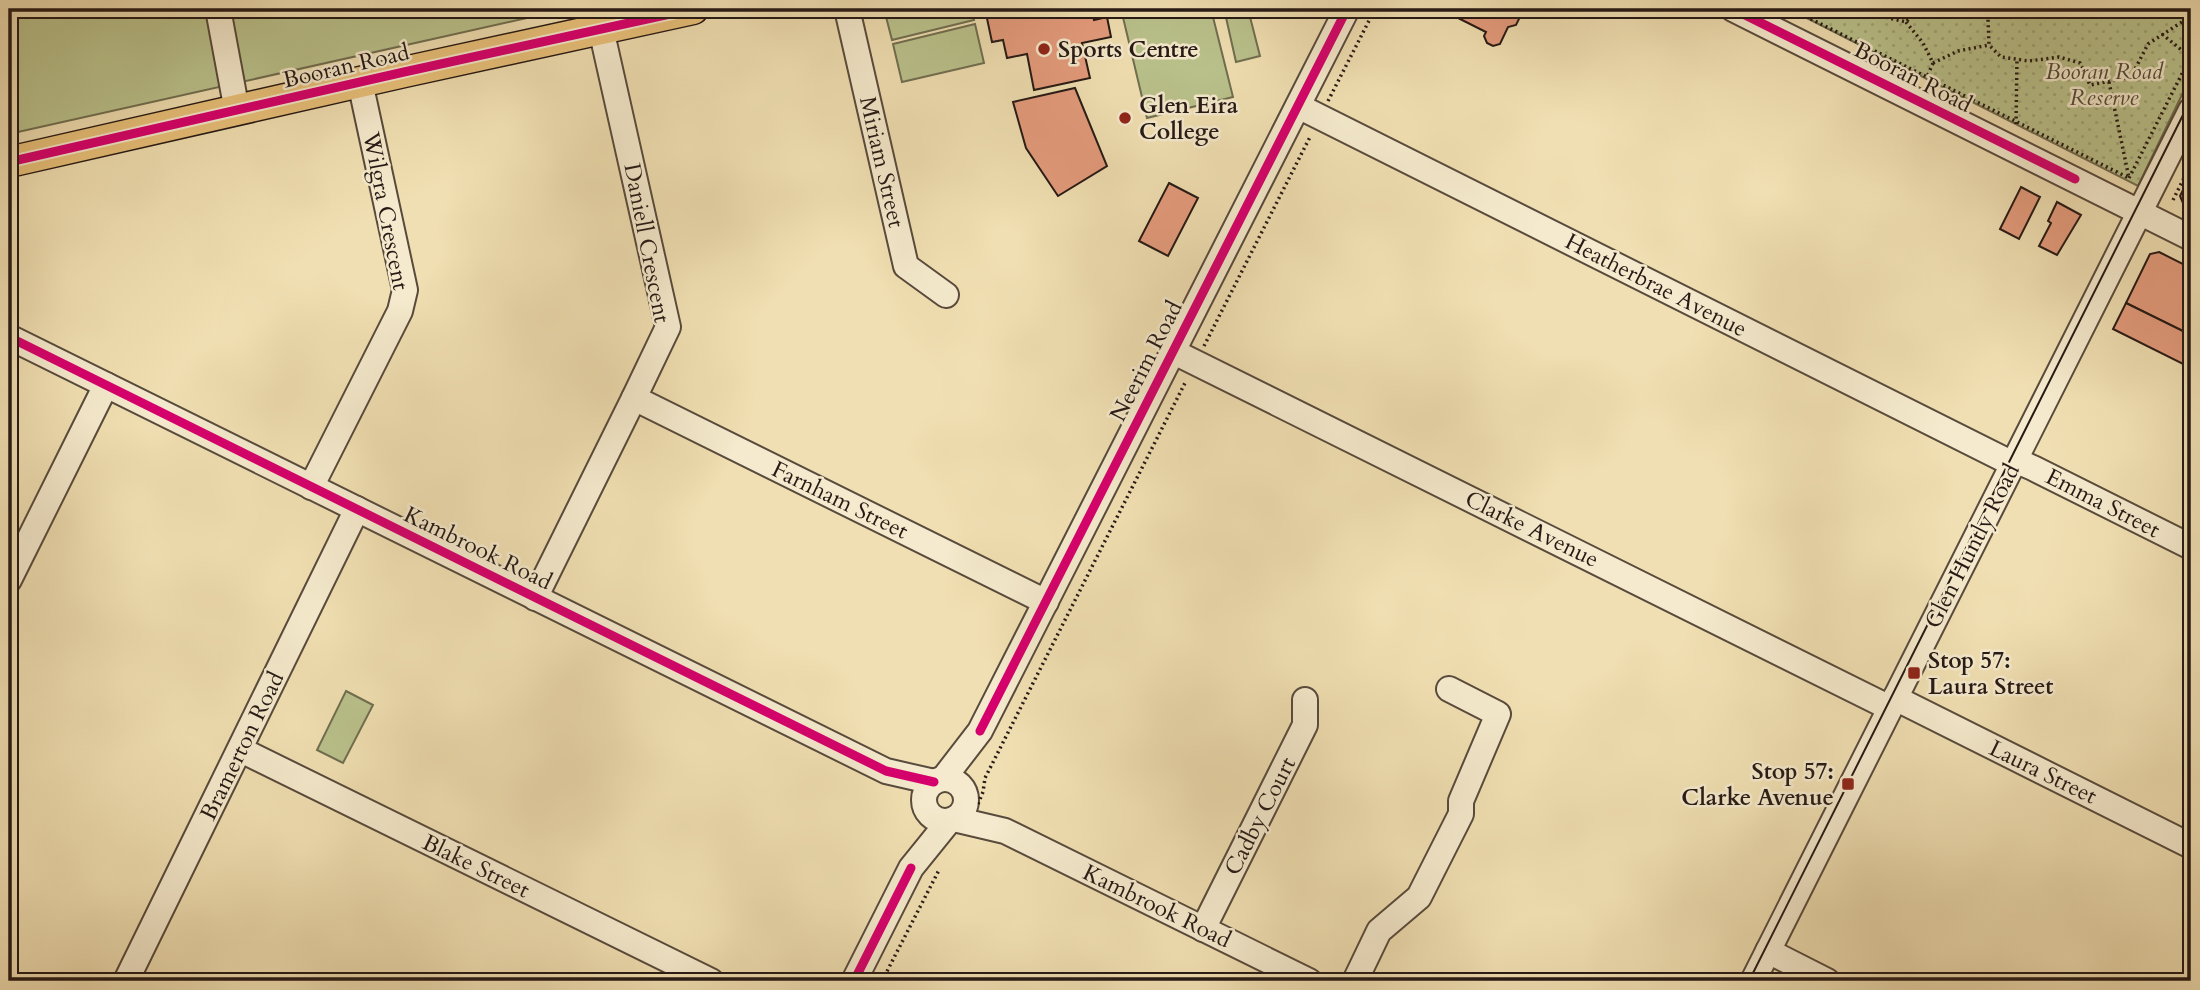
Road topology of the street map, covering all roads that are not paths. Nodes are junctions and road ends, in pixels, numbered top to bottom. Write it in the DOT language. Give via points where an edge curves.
graph roads {
  1 [pos="218,9"];
  2 [pos="693,9"];
  3 [pos="848,9"];
  4 [pos="1347,9"];
  5 [pos="1733,9"];
  6 [pos="601,29"];
  7 [pos="360,82"];
  8 [pos="1298,106"];
  9 [pos="2191,110"];
  10 [pos="237,111"];
  11 [pos="9,162"];
  12 [pos="2140,212"];
  13 [pos="2191,238"];
  14 [pos="946,295"];
  15 [pos="9,337"];
  16 [pos="1172,351"];
  17 [pos="106,385"];
  18 [pos="635,398"];
  19 [pos="2014,463"];
  20 [pos="311,487"];
  21 [pos="357,509"];
  22 [pos="2191,547"];
  23 [pos="9,580"];
  24 [pos="534,598"];
  25 [pos="1046,602"];
  26 [pos="1449,689"];
  27 [pos="1305,700"];
  28 [pos="1893,703"];
  29 [pos="241,750"];
  30 [pos="886,771"];
  31 [pos="957,802"];
  32 [pos="926,808"];
  33 [pos="2191,846"];
  34 [pos="911,868"];
  35 [pos="1203,929"];
  36 [pos="1768,951"];
  37 [pos="126,981"];
  38 [pos="711,981"];
  39 [pos="854,981"];
  40 [pos="1308,981"];
  41 [pos="1354,981"];
  42 [pos="1753,981"];
  43 [pos="1828,981"];
  1 -- 10 [label="street"];
  2 -- 6 [label="main road, Booran Road"];
  3 -- 14 [label="street, Miriam Street" via="906,266"];
  4 -- 8 [label="street, Neerim Road"];
  5 -- 12 [label="street, Booran Road"];
  6 -- 7 [label="main road, Booran Road"];
  6 -- 18 [label="street, Daniell Crescent" via="667,327"];
  7 -- 10 [label="main road, Booran Road"];
  7 -- 20 [label="street, Wilgra Crescent" via="405,290 400,311"];
  8 -- 16 [label="street, Neerim Road"];
  8 -- 19 [label="street, Heatherbrae Avenue"];
  9 -- 12 [label="street, Glen Huntly Road"];
  10 -- 11 [label="main road, Booran Road"];
  12 -- 13 [label="street, Booran Road"];
  12 -- 19 [label="street, Glen Huntly Road"];
  15 -- 17 [label="street, Kambrook Road"];
  16 -- 25 [label="street, Neerim Road"];
  16 -- 28 [label="street, Clarke Avenue"];
  17 -- 20 [label="street, Kambrook Road"];
  17 -- 23 [label="street"];
  18 -- 24 [label="street, Daniell Crescent"];
  18 -- 25 [label="street, Farnham Street"];
  19 -- 22 [label="street, Emma Street" via="2033,468"];
  19 -- 28 [label="street, Glen Huntly Road"];
  20 -- 21 [label="street, Kambrook Road"];
  21 -- 24 [label="street, Kambrook Road"];
  21 -- 29 [label="street, Bramerton Road"];
  24 -- 30 [label="street, Kambrook Road"];
  25 -- 31 [label="street, Neerim Road" via="980,731"];
  26 -- 41 [label="street" via="1498,714 1461,801 1461,814 1419,897 1378,932"];
  27 -- 35 [label="street, Cadby Court" via="1305,725"];
  28 -- 33 [label="street, Laura Street"];
  28 -- 36 [label="street, Glen Huntly Road"];
  29 -- 37 [label="street, Bramerton Road"];
  29 -- 38 [label="street, Blake Street"];
  30 -- 31 [label="street, Kambrook Road"];
  30 -- 32 [label="street, Kambrook Road"];
  31 -- 32 [label="street, Kambrook Road" via="936,819"];
  31 -- 34 [label="street, Neerim Road"];
  31 -- 35 [label="street, Kambrook Road" via="1005,831"];
  32 -- 34 [label="street, Neerim Road"];
  34 -- 39 [label="street, Neerim Road"];
  35 -- 40 [label="street, Kambrook Road"];
  36 -- 42 [label="street, Glen Huntly Road"];
  36 -- 43 [label="street"];
}
